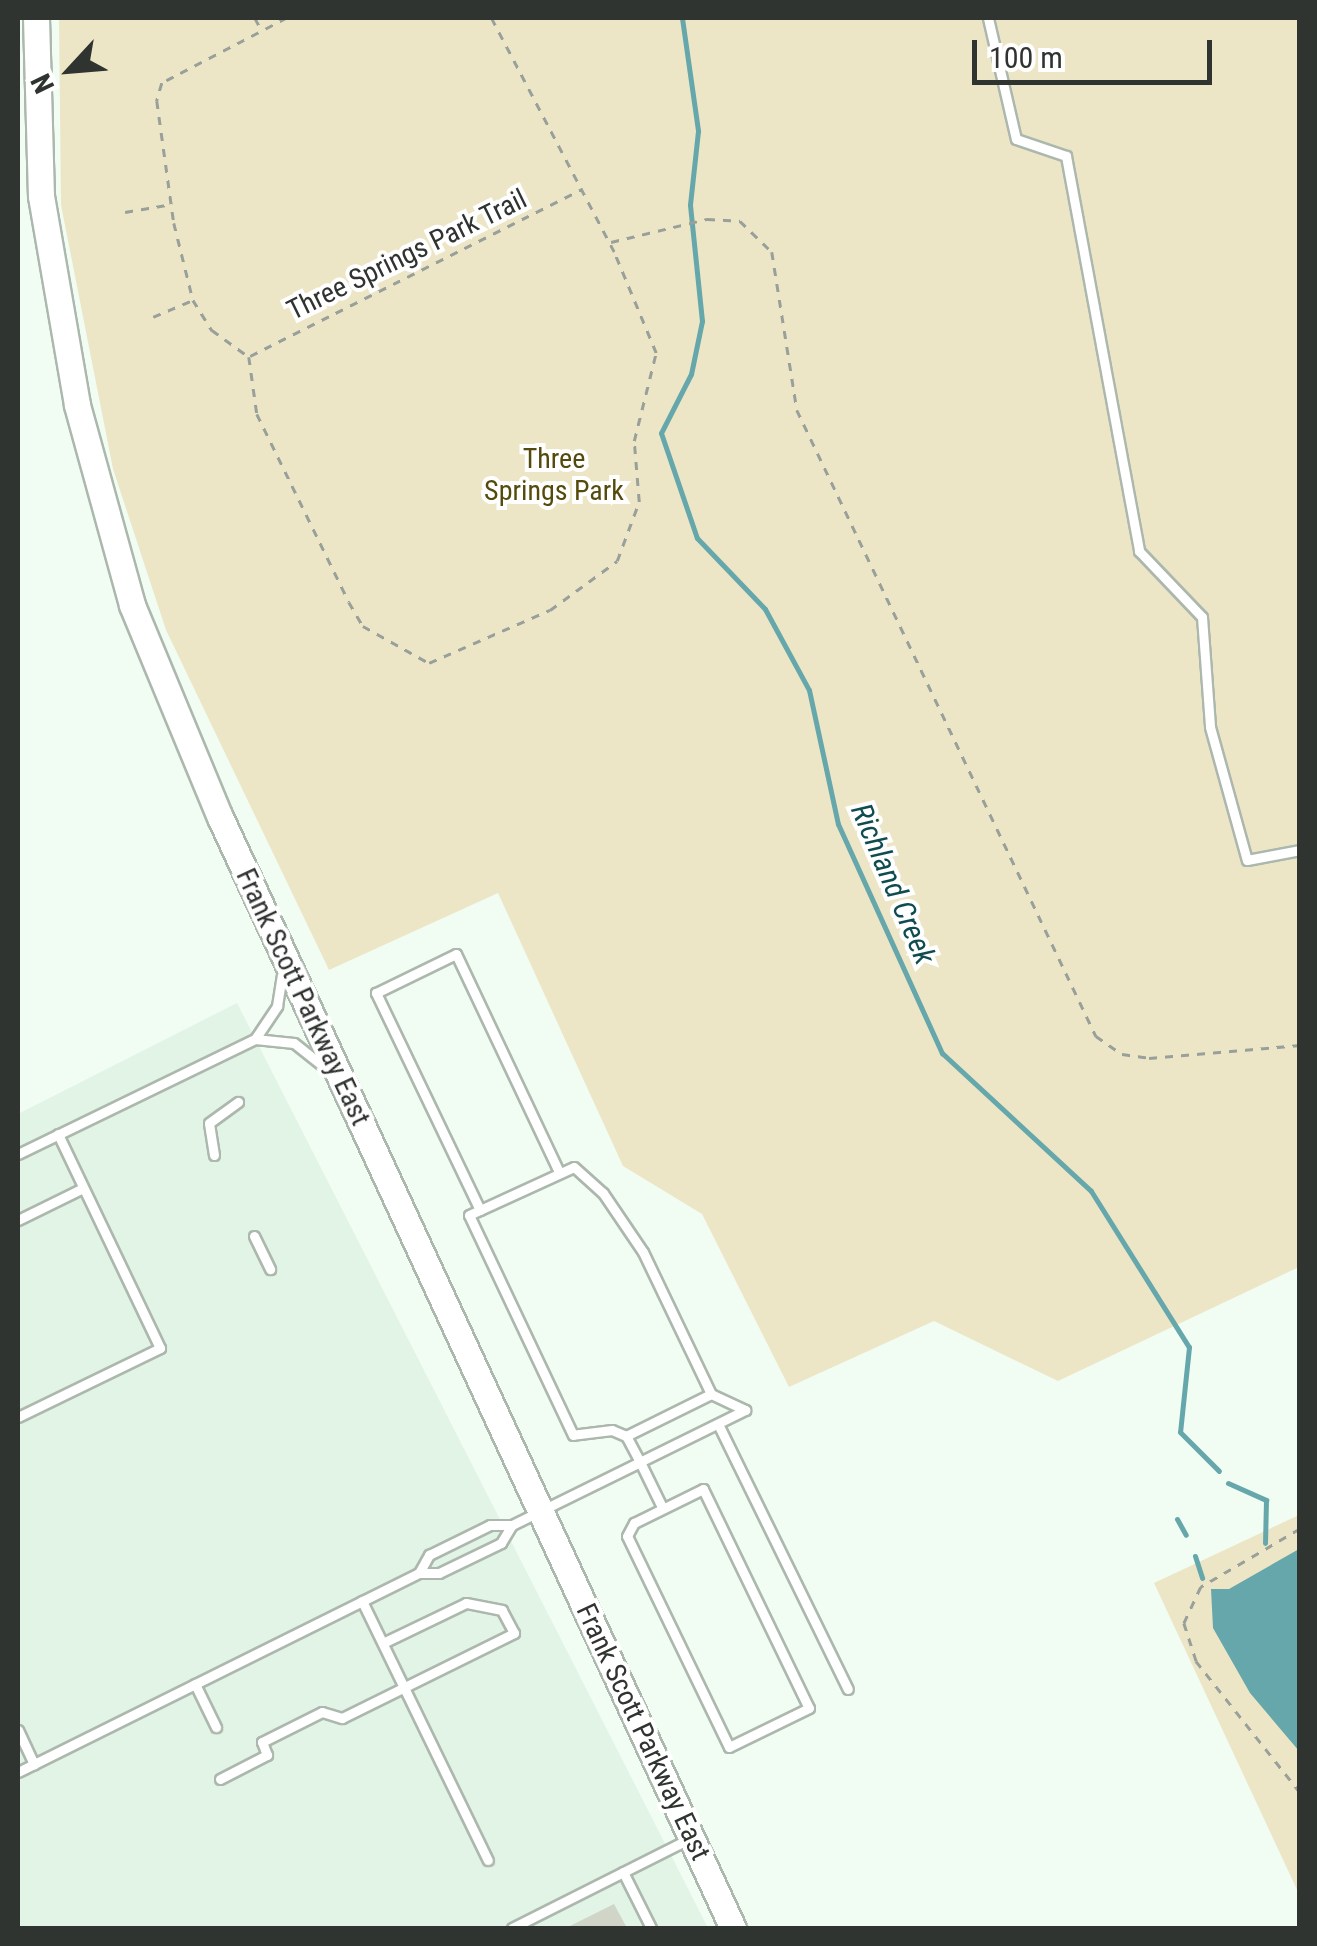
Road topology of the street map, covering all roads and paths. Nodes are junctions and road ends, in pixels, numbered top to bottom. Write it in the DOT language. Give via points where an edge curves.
graph roads {
  1 [pos="36,18"];
  2 [pos="255,18"];
  3 [pos="287,18"];
  4 [pos="490,18"];
  5 [pos="988,18"];
  6 [pos="261,30"];
  7 [pos="582,189"];
  8 [pos="172,204"];
  9 [pos="124,212"];
  10 [pos="610,243"];
  11 [pos="193,300"];
  12 [pos="153,317"];
  13 [pos="249,357"];
  14 [pos="1300,850"];
  15 [pos="280,947"];
  16 [pos="255,1039"];
  17 [pos="1300,1045"];
  18 [pos="344,1086"];
  19 [pos="238,1102"];
  20 [pos="58,1134"];
  21 [pos="18,1154"];
  22 [pos="214,1155"];
  23 [pos="558,1170"];
  24 [pos="84,1188"];
  25 [pos="480,1210"];
  26 [pos="18,1220"];
  27 [pos="254,1236"];
  28 [pos="270,1269"];
  29 [pos="711,1394"];
  30 [pos="18,1417"];
  31 [pos="718,1424"];
  32 [pos="626,1436"];
  33 [pos="640,1462"];
  34 [pos="662,1507"];
  35 [pos="540,1511"];
  36 [pos="512,1524"];
  37 [pos="1300,1529"];
  38 [pos="419,1573"];
  39 [pos="362,1601"];
  40 [pos="382,1643"];
  41 [pos="195,1684"];
  42 [pos="404,1688"];
  43 [pos="848,1689"];
  44 [pos="216,1727"];
  45 [pos="18,1730"];
  46 [pos="34,1764"];
  47 [pos="18,1772"];
  48 [pos="220,1779"];
  49 [pos="1300,1792"];
  50 [pos="691,1838"];
  51 [pos="488,1860"];
  52 [pos="623,1872"];
  53 [pos="512,1928"];
  54 [pos="650,1928"];
  55 [pos="733,1928"];
  1 -- 15 [label="main road, Frank Scott Parkway East" via="41,196 100,499 168,699"];
  2 -- 6 [label="path"];
  3 -- 6 [label="path"];
  4 -- 7 [label="path"];
  5 -- 14 [label="lane" via="1016,139 1066,156 1139,550 1202,617 1210,727 1246,860"];
  6 -- 8 [label="path" via="162,83 157,101"];
  7 -- 10 [label="path"];
  7 -- 13 [label="path, Three Springs Park Trail"];
  8 -- 9 [label="path"];
  8 -- 11 [label="path"];
  10 -- 13 [label="path" via="656,353 634,441 639,502 617,562 550,610 430,663 363,626 257,414"];
  10 -- 17 [label="path" via="707,219 740,221 772,252 798,410 1096,1036 1122,1054 1149,1058"];
  11 -- 12 [label="path"];
  11 -- 13 [label="path" via="212,330"];
  15 -- 16 [label="lane" via="283,986"];
  15 -- 18 [label="main road, Frank Scott Parkway East"];
  16 -- 18 [label="lane" via="294,1043"];
  16 -- 20 [label="lane"];
  18 -- 35 [label="main road, Frank Scott Parkway East"];
  19 -- 22 [label="lane" via="209,1123"];
  20 -- 21 [label="lane"];
  20 -- 24 [label="lane"];
  23 -- 25 [label="lane"];
  23 -- 25 [label="lane" via="456,954 376,993"];
  23 -- 29 [label="lane" via="574,1167 603,1193 642,1252"];
  24 -- 26 [label="lane"];
  24 -- 30 [label="lane" via="160,1348"];
  25 -- 32 [label="lane" via="468,1216 573,1435"];
  27 -- 28 [label="lane"];
  29 -- 31 [label="lane" via="745,1410"];
  29 -- 32 [label="lane"];
  31 -- 33 [label="lane"];
  31 -- 43 [label="lane"];
  32 -- 33 [label="lane"];
  33 -- 34 [label="lane"];
  33 -- 35 [label="lane"];
  34 -- 34 [label="lane" via="703,1489 809,1708 730,1747 628,1536 634,1523"];
  35 -- 36 [label="lane"];
  35 -- 50 [label="main road, Frank Scott Parkway East"];
  36 -- 38 [label="lane" via="490,1524 430,1555"];
  36 -- 38 [label="lane" via="501,1543 439,1574"];
  37 -- 49 [label="path" via="1201,1587 1184,1622 1196,1662"];
  38 -- 39 [label="lane"];
  39 -- 40 [label="lane"];
  39 -- 41 [label="lane"];
  40 -- 42 [label="lane"];
  40 -- 42 [label="lane" via="466,1603 502,1610 514,1633"];
  41 -- 44 [label="lane"];
  41 -- 46 [label="lane"];
  42 -- 48 [label="lane" via="342,1718 322,1712 262,1742 268,1755"];
  42 -- 51 [label="lane"];
  45 -- 46 [label="lane"];
  46 -- 47 [label="lane"];
  50 -- 52 [label="lane"];
  50 -- 55 [label="main road, Frank Scott Parkway East"];
  52 -- 53 [label="lane"];
  52 -- 54 [label="lane"];
}
